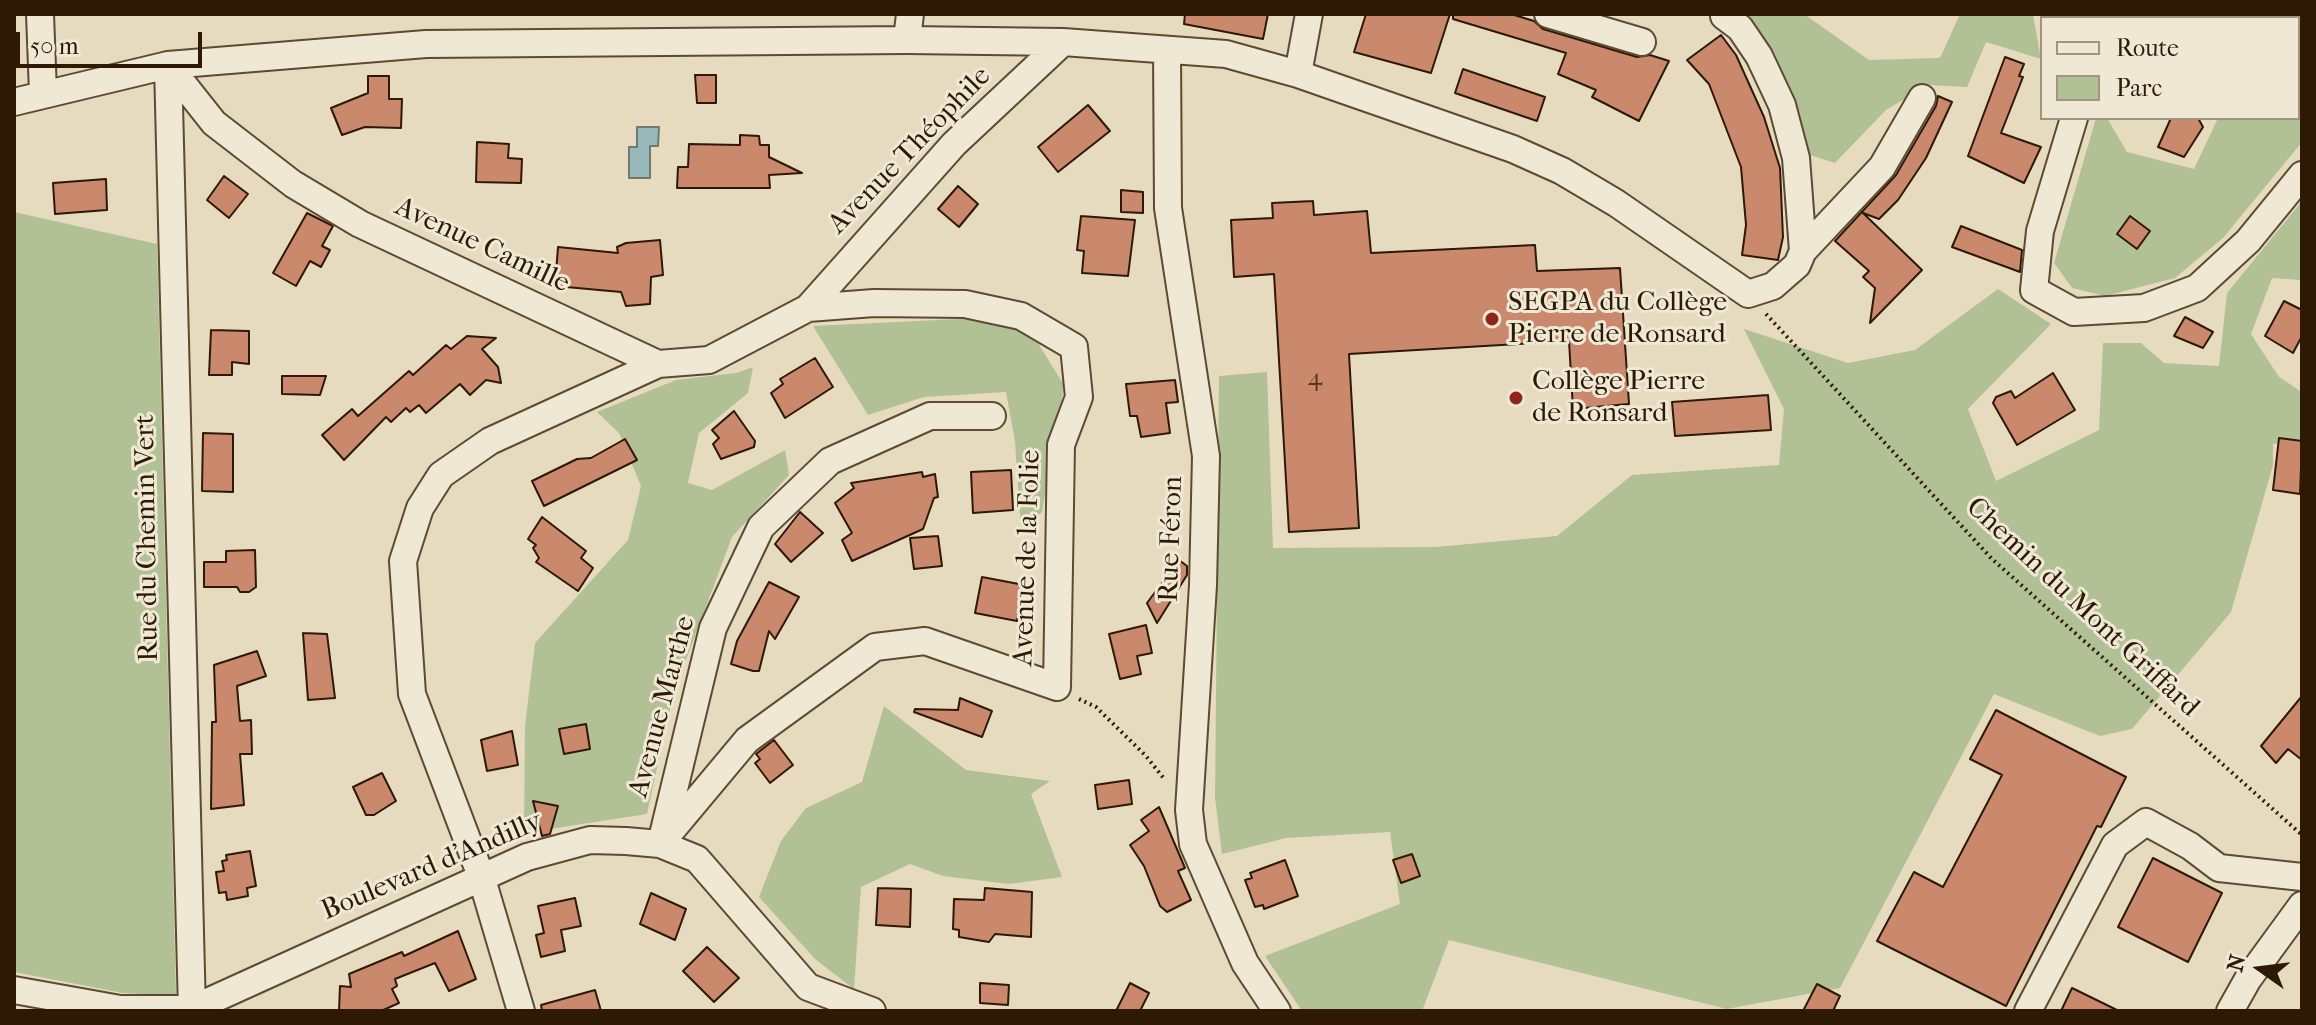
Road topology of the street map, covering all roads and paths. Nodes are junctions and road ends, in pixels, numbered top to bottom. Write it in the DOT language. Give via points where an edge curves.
graph roads {
  1 [pos="40,14"];
  2 [pos="1309,14"];
  3 [pos="1548,14"];
  4 [pos="1724,16"];
  5 [pos="908,27"];
  6 [pos="1063,42"];
  7 [pos="1642,42"];
  8 [pos="1167,50"];
  9 [pos="168,65"];
  10 [pos="1307,77"];
  11 [pos="43,93"];
  12 [pos="1922,98"];
  13 [pos="14,102"];
  14 [pos="2073,120"];
  15 [pos="2302,175"];
  16 [pos="1803,251"];
  17 [pos="1748,294"];
  18 [pos="808,308"];
  19 [pos="658,364"];
  20 [pos="992,416"];
  21 [pos="1057,687"];
  22 [pos="1189,810"];
  23 [pos="2302,835"];
  24 [pos="660,844"];
  25 [pos="481,876"];
  26 [pos="2302,877"];
  27 [pos="2302,905"];
  28 [pos="14,990"];
  29 [pos="192,1010"];
  30 [pos="521,1011"];
  31 [pos="872,1011"];
  32 [pos="1277,1011"];
  33 [pos="2028,1011"];
  34 [pos="2230,1011"];
  1 -- 11 [label="street"];
  2 -- 10 [label="street"];
  3 -- 7 [label="street"];
  4 -- 16 [label="street" via="1740,28 1759,56 1782,105 1796,158"];
  5 -- 6 [label="street"];
  5 -- 9 [label="street" via="426,44"];
  6 -- 8 [label="street"];
  6 -- 18 [label="street, Avenue Théophile" via="954,144"];
  8 -- 10 [label="street" via="1226,54"];
  8 -- 22 [label="street, Rue Féron" via="1168,208 1206,456"];
  9 -- 11 [label="street"];
  9 -- 19 [label="street, Avenue Camille" via="214,123 293,184 360,224"];
  9 -- 29 [label="street, Rue du Chemin Vert"];
  10 -- 17 [label="street" via="1562,171"];
  11 -- 13 [label="street"];
  12 -- 16 [label="street" via="1882,167"];
  14 -- 15 [label="street" via="2040,231 2034,290 2074,312 2144,308 2197,288 2248,241"];
  16 -- 17 [label="street" via="1787,276"];
  17 -- 23 [label="path, Chemin du Mont Griffard" via="1992,559"];
  18 -- 19 [label="street, Avenue Camille" via="709,360"];
  18 -- 21 [label="street, Avenue de la Folie" via="965,304 1021,316 1074,347 1079,397 1061,445"];
  19 -- 25 [label="street" via="490,441 441,475 420,508 403,561 412,694"];
  20 -- 24 [label="street, Avenue Marthe" via="930,416 830,461 761,527 713,628"];
  21 -- 22 [label="path" via="1096,707 1146,756"];
  21 -- 24 [label="street, Avenue de la Folie" via="925,641 875,647 747,740"];
  22 -- 32 [label="street, Rue Féron" via="1193,844 1233,937"];
  24 -- 25 [label="street, Boulevard d'Andilly" via="590,840"];
  24 -- 31 [label="street, Boulevard d'Andilly" via="697,859 808,987"];
  25 -- 29 [label="street, Boulevard d'Andilly"];
  25 -- 30 [label="street"];
  26 -- 33 [label="street" via="2219,868 2146,822 2115,845"];
  27 -- 34 [label="street"];
  28 -- 29 [label="street, Boulevard d'Andilly" via="120,1009"];
}
